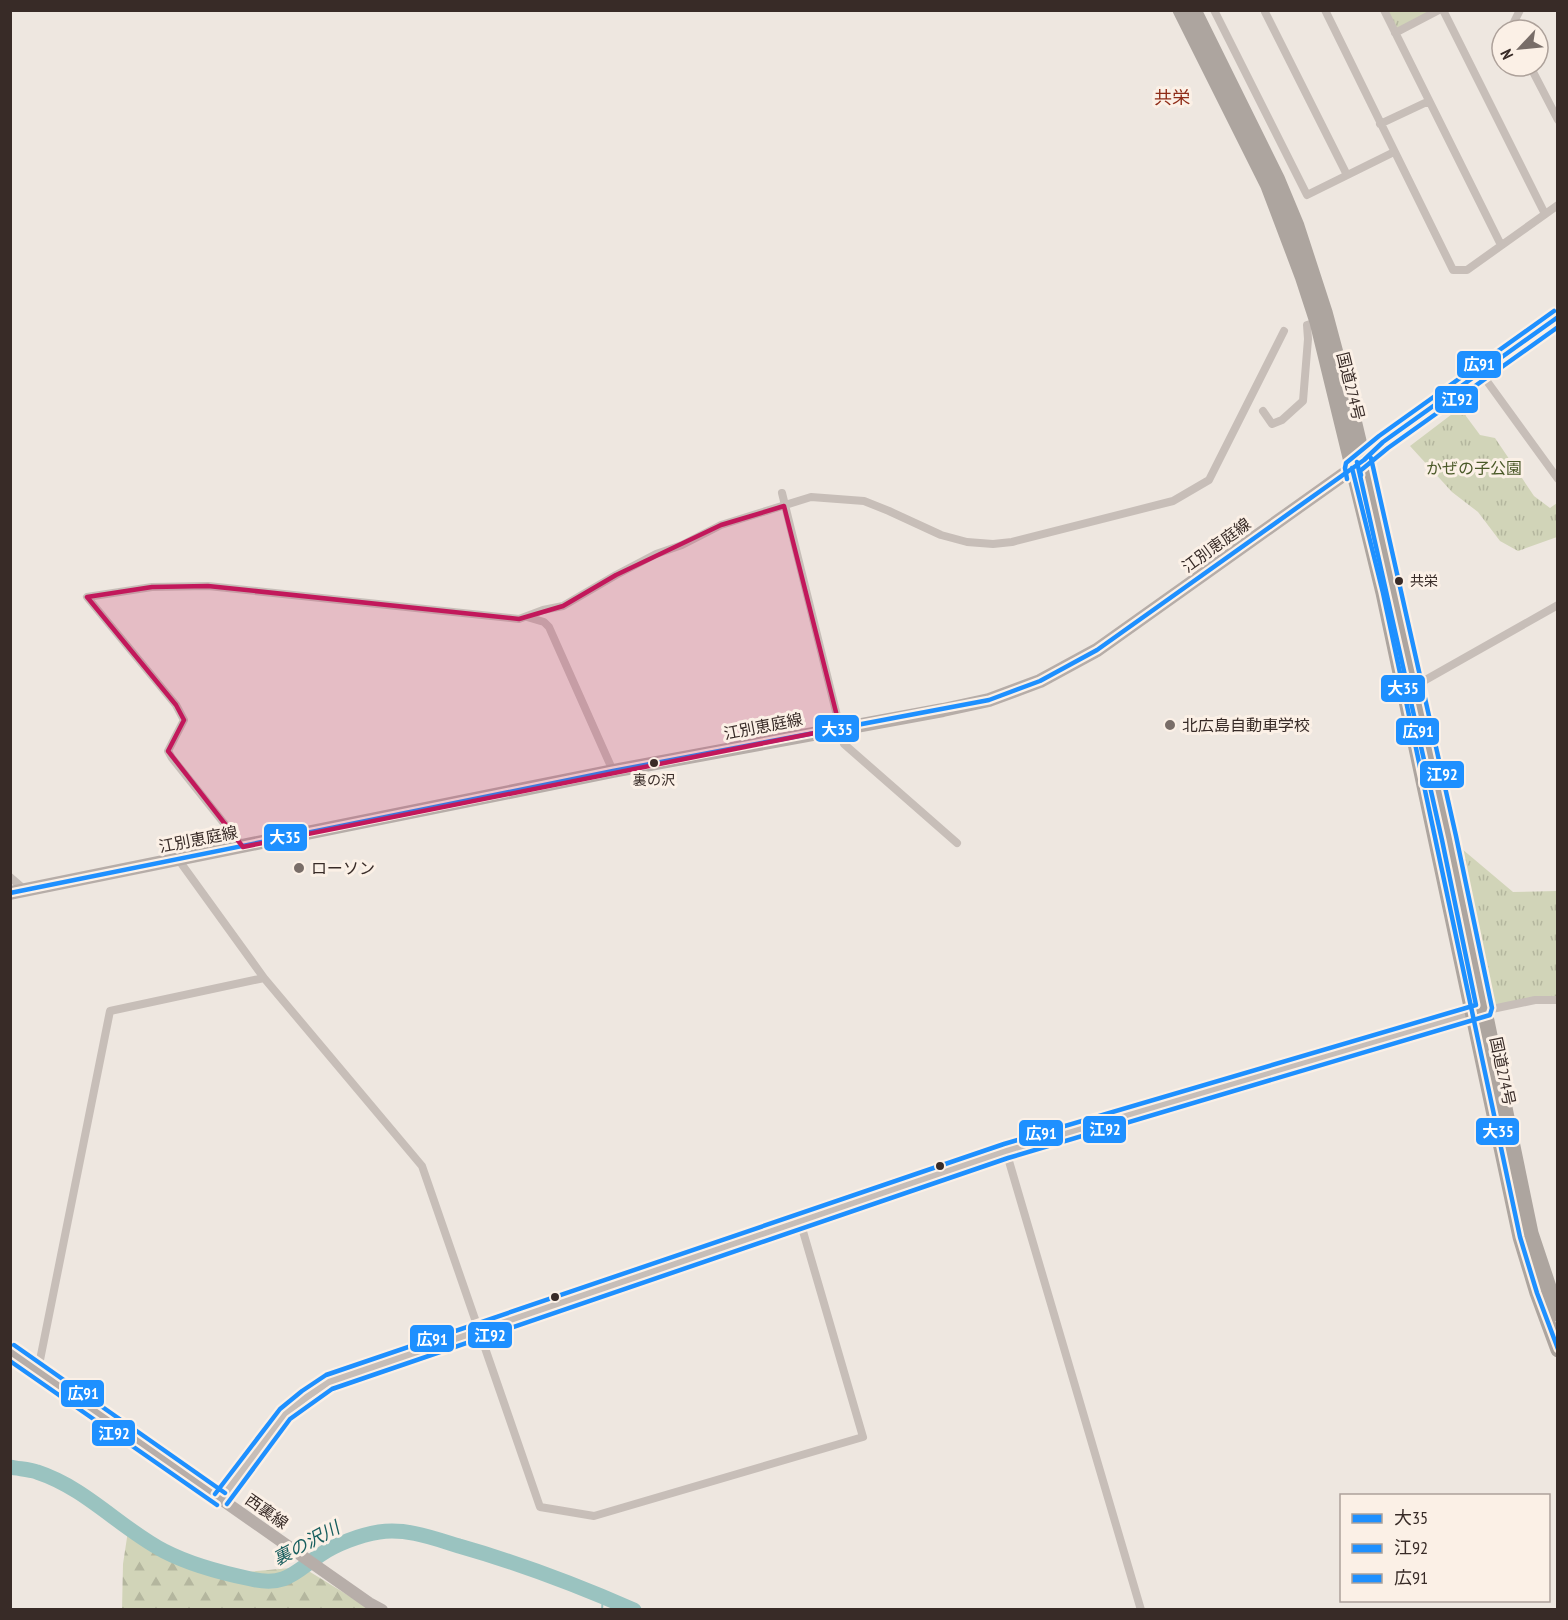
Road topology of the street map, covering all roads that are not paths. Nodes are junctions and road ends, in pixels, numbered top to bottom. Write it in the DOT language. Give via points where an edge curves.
graph roads {
  1 [pos="1180,10"];
  2 [pos="1194,10"];
  3 [pos="1214,10"];
  4 [pos="1266,10"];
  5 [pos="1325,10"];
  6 [pos="1384,10"];
  7 [pos="1441,10"];
  8 [pos="1395,33"];
  9 [pos="1536,78"];
  10 [pos="1429,101"];
  11 [pos="1557,120"];
  12 [pos="1380,124"];
  13 [pos="1394,152"];
  14 [pos="1347,175"];
  15 [pos="1557,205"];
  16 [pos="1545,214"];
  17 [pos="1501,245"];
  18 [pos="1557,317"];
  19 [pos="1317,322"];
  20 [pos="1284,331"];
  21 [pos="1481,373"];
  22 [pos="1263,411"];
  23 [pos="1358,464"];
  24 [pos="1557,479"];
  25 [pos="782,493"];
  26 [pos="784,506"];
  27 [pos="1557,605"];
  28 [pos="526,617"];
  29 [pos="1410,688"];
  30 [pos="840,728"];
  31 [pos="613,771"];
  32 [pos="957,843"];
  33 [pos="243,847"];
  34 [pos="178,859"];
  35 [pos="10,877"];
  36 [pos="25,890"];
  37 [pos="10,893"];
  38 [pos="264,978"];
  39 [pos="1557,1000"];
  40 [pos="1479,1012"];
  41 [pos="1006,1150"];
  42 [pos="800,1221"];
  43 [pos="1557,1314"];
  44 [pos="478,1330"];
  45 [pos="1557,1350"];
  46 [pos="10,1351"];
  47 [pos="38,1370"];
  48 [pos="221,1499"];
  49 [pos="382,1610"];
  50 [pos="1141,1610"];
  1 -- 19 [label="highway, 国道274号" via="1268,186"];
  2 -- 23 [label="highway, 国道274号" via="1297,226 1325,312"];
  3 -- 14 [label="street" via="1307,195"];
  4 -- 14 [label="street"];
  5 -- 12 [label="street"];
  6 -- 8 [label="street"];
  7 -- 8 [label="street"];
  7 -- 16 [label="street"];
  8 -- 10 [label="street"];
  9 -- 11 [label="street"];
  10 -- 12 [label="street"];
  10 -- 17 [label="street"];
  12 -- 13 [label="street"];
  13 -- 14 [label="street"];
  13 -- 17 [label="street" via="1453,270 1467,270"];
  15 -- 16 [label="street"];
  16 -- 17 [label="street"];
  18 -- 21 [label="main road, 江別恵庭線"];
  19 -- 22 [label="street" via="1307,325 1303,401 1272,424"];
  19 -- 23 [label="highway, 国道274号"];
  20 -- 26 [label="street" via="1209,480 1173,501 993,544 967,543 941,535 864,501 811,497"];
  21 -- 23 [label="main road, 江別恵庭線"];
  21 -- 24 [label="street"];
  23 -- 29 [label="highway, 国道274号" via="1383,593"];
  23 -- 30 [label="main road, 江別恵庭線" via="1097,650 1040,681 989,700"];
  25 -- 26 [label="street"];
  26 -- 28 [label="street" via="721,525 656,554 563,606"];
  26 -- 30 [label="street"];
  27 -- 29 [label="street"];
  28 -- 31 [label="street" via="549,627"];
  28 -- 33 [label="street" via="208,586 152,587 87,597 176,705 184,720 168,751"];
  29 -- 40 [label="highway, 国道274号"];
  30 -- 31 [label="main road, 江別恵庭線"];
  30 -- 32 [label="street" via="844,744"];
  31 -- 33 [label="main road, 江別恵庭線"];
  33 -- 34 [label="main road, 江別恵庭線"];
  34 -- 36 [label="main road, 江別恵庭線"];
  34 -- 38 [label="street"];
  35 -- 36 [label="street"];
  36 -- 37 [label="main road, 江別恵庭線"];
  38 -- 44 [label="street" via="422,1166"];
  38 -- 47 [label="street" via="110,1011"];
  39 -- 40 [label="street" via="1535,1000"];
  40 -- 41 [label="street"];
  40 -- 43 [label="highway, 国道274号" via="1531,1233"];
  40 -- 45 [label="highway, 国道274号" via="1520,1237"];
  41 -- 42 [label="street"];
  41 -- 50 [label="street"];
  42 -- 44 [label="street"];
  42 -- 44 [label="street" via="863,1437 594,1516 540,1507"];
  44 -- 48 [label="street" via="329,1382 306,1397 285,1414"];
  46 -- 47 [label="street, 西裏線"];
  47 -- 48 [label="street, 西裏線"];
  48 -- 49 [label="street, 西裏線"];
}
